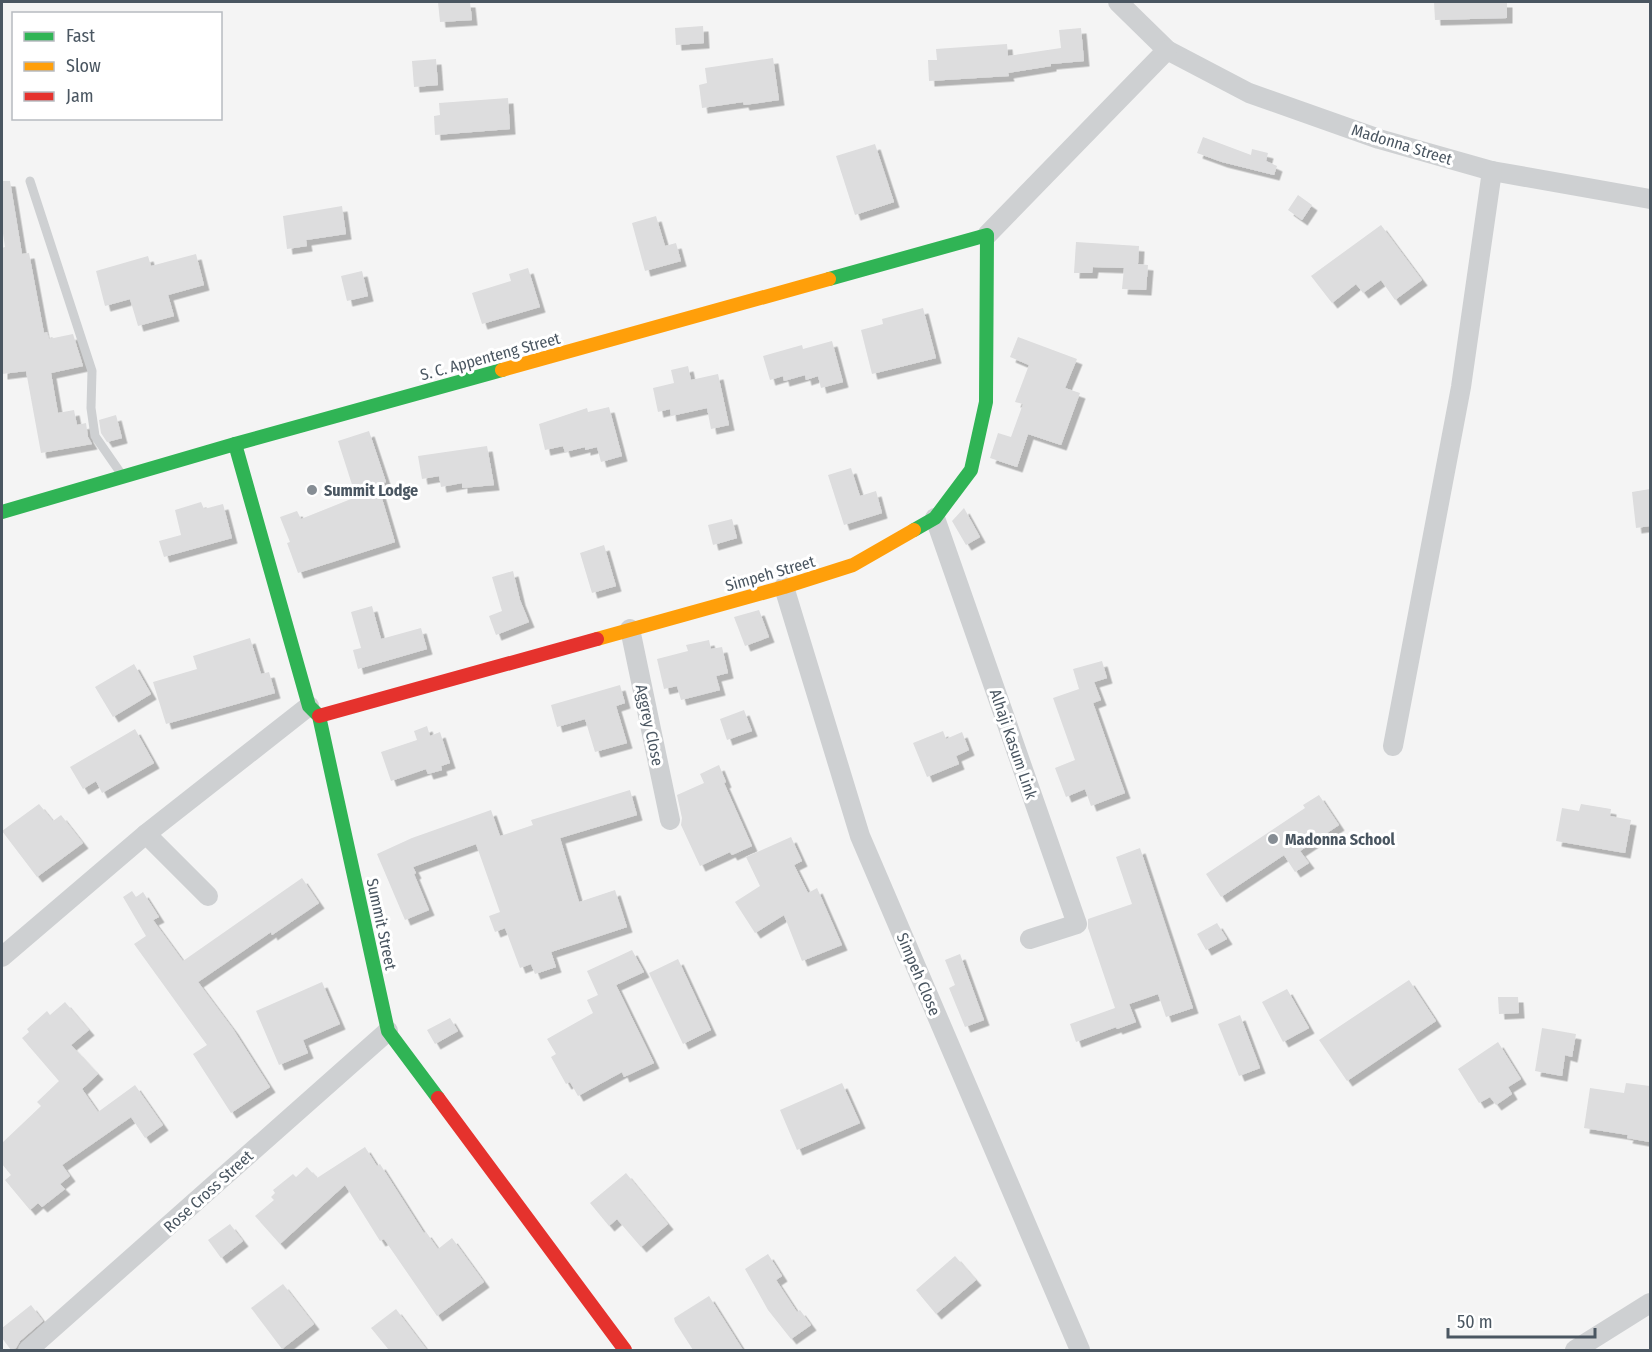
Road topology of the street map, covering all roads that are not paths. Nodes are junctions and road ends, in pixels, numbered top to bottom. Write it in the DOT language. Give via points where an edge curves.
graph roads {
  1 [pos="1119,2"];
  2 [pos="1167,50"];
  3 [pos="1492,171"];
  4 [pos="30,181"];
  5 [pos="1650,199"];
  6 [pos="987,235"];
  7 [pos="235,444"];
  8 [pos="124,477"];
  9 [pos="2,512"];
  10 [pos="935,518"];
  11 [pos="784,587"];
  12 [pos="630,630"];
  13 [pos="314,711"];
  14 [pos="1393,746"];
  15 [pos="670,820"];
  16 [pos="146,834"];
  17 [pos="208,896"];
  18 [pos="1030,939"];
  19 [pos="2,957"];
  20 [pos="388,1031"];
  21 [pos="1650,1303"];
  22 [pos="28,1350"];
  23 [pos="625,1350"];
  24 [pos="1080,1350"];
  25 [pos="1575,1350"];
  1 -- 2 [label="street, Madonna Street"];
  2 -- 3 [label="street, Madonna Street" via="1249,93 1379,139"];
  2 -- 6 [label="street"];
  3 -- 5 [label="street, Madonna Street"];
  3 -- 14 [label="street" via="1461,387"];
  4 -- 8 [label="lane" via="92,371 95,436"];
  6 -- 7 [label="street, S. C. Appenteng Street"];
  6 -- 10 [label="street, Simpeh Street" via="986,402 971,470"];
  7 -- 8 [label="street, S. C. Appenteng Street"];
  7 -- 13 [label="street, Summit Street"];
  8 -- 9 [label="street, S. C. Appenteng Street"];
  10 -- 11 [label="street, Simpeh Street" via="854,564"];
  10 -- 18 [label="street, Alhaji Kasum Link" via="1077,924"];
  11 -- 12 [label="street, Simpeh Street"];
  11 -- 24 [label="street, Simpeh Close" via="860,836"];
  12 -- 13 [label="street, Simpeh Street"];
  12 -- 15 [label="street, Aggrey Close"];
  13 -- 16 [label="street"];
  13 -- 20 [label="street, Summit Street"];
  16 -- 17 [label="street"];
  16 -- 19 [label="street"];
  20 -- 22 [label="street, Rose Cross Street"];
  20 -- 23 [label="street, Summit Street"];
  21 -- 25 [label="street"];
}
